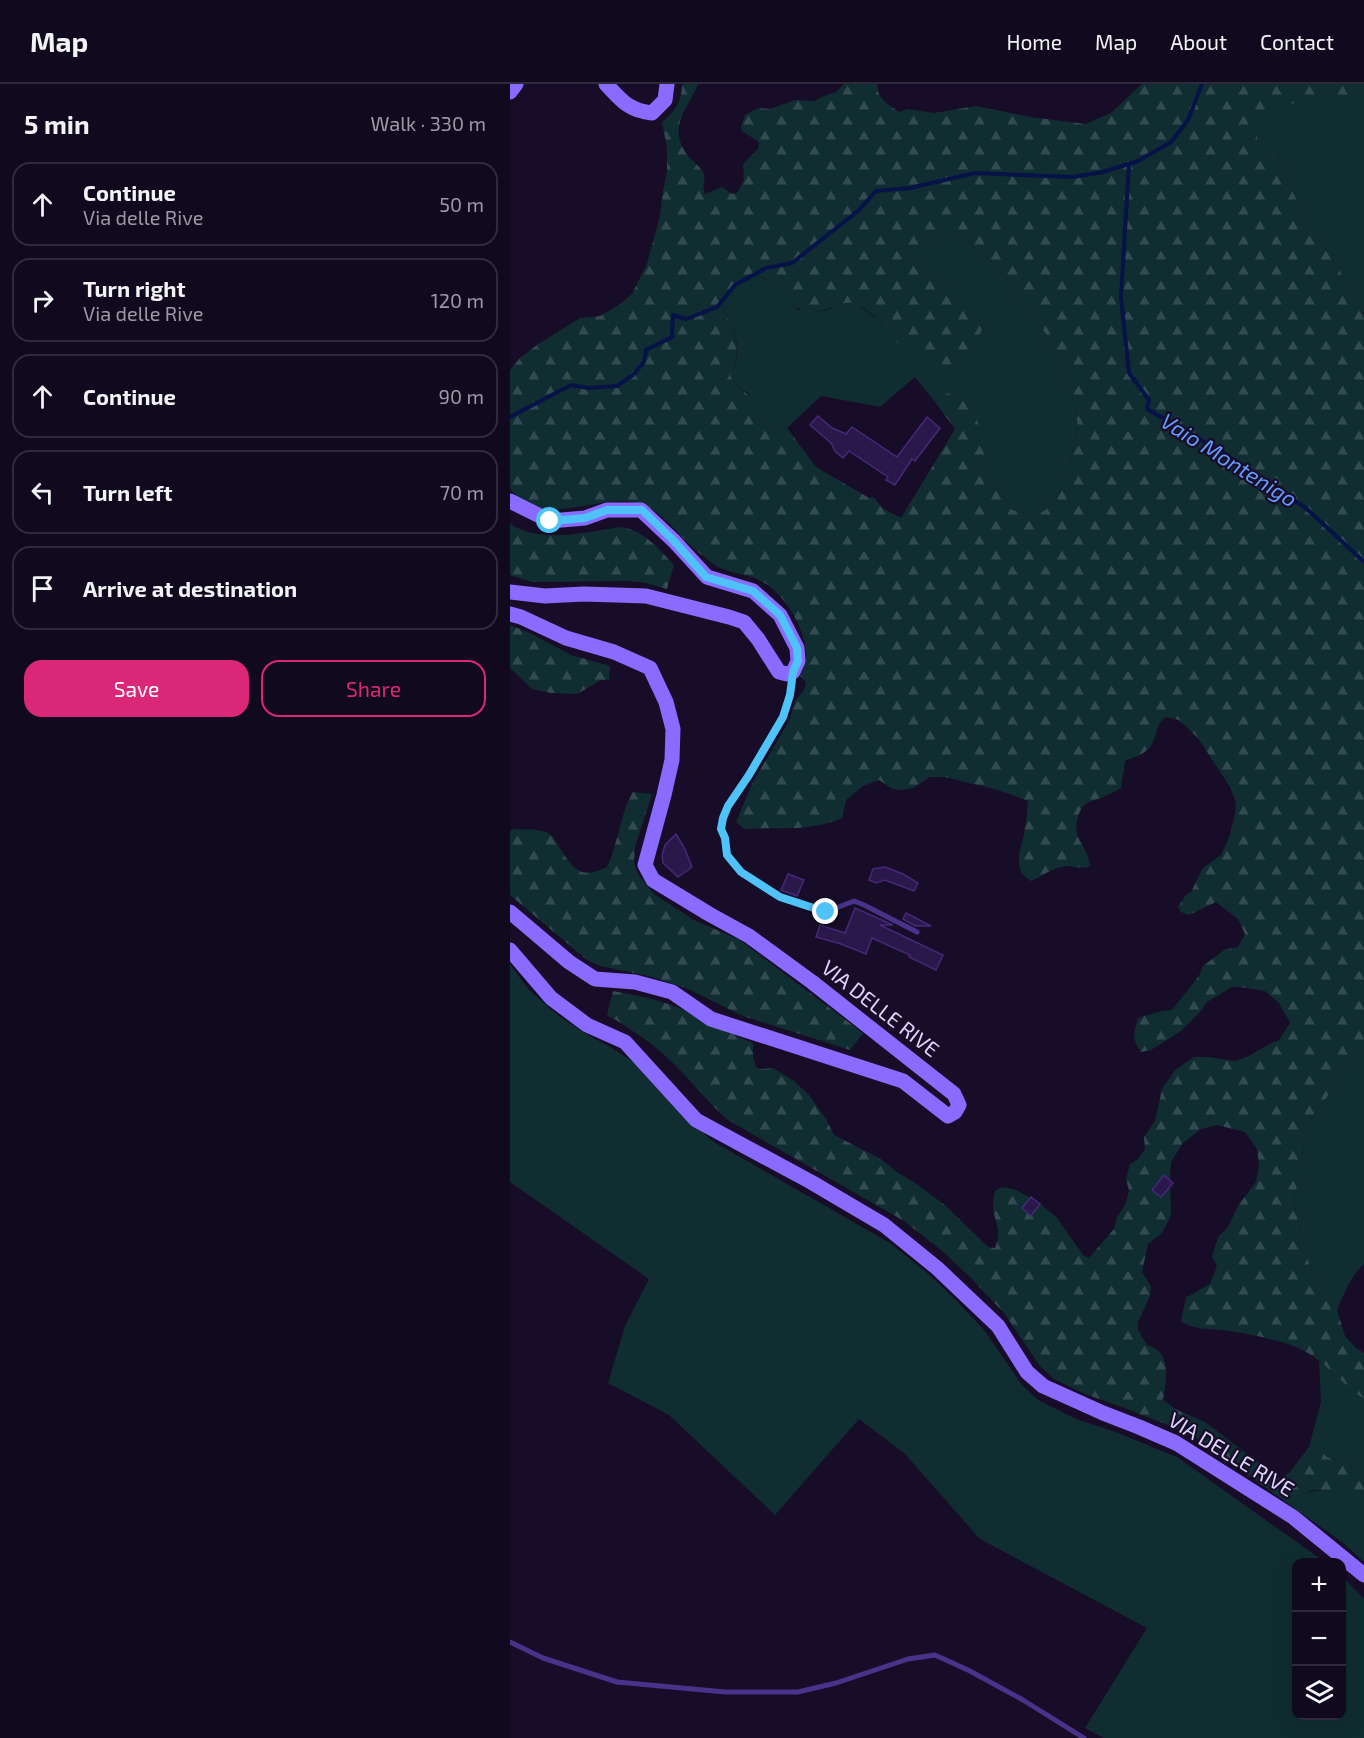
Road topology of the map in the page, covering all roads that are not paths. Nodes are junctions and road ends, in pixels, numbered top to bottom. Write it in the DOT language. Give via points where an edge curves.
graph roads {
  1 [pos="516,84"];
  2 [pos="606,84"];
  3 [pos="667,84"];
  4 [pos="510,92"];
  5 [pos="510,501"];
  6 [pos="510,592"];
  7 [pos="510,614"];
  8 [pos="793,672"];
  9 [pos="510,912"];
  10 [pos="917,932"];
  11 [pos="510,950"];
  12 [pos="1364,1575"];
  13 [pos="510,1642"];
  14 [pos="1084,1738"];
  1 -- 4 [label="street"];
  2 -- 3 [label="street" via="625,104 638,112 652,113 664,100"];
  5 -- 8 [label="street" via="550,521 585,518 607,510 642,510 706,577 753,591 780,615 797,648 798,661"];
  6 -- 8 [label="street" via="646,596 729,617 744,622 779,672"];
  7 -- 9 [label="street, VIA DELLE RIVE" via="650,668 673,729 672,760 645,865 653,879 749,936 812,982 954,1094 959,1105 948,1116 903,1081 711,1019 672,992 635,982 596,979 569,962"];
  8 -- 10 [label="lane" via="783,717 723,818 721,829 727,855 741,872 780,897 826,912 854,901"];
  11 -- 12 [label="street, VIA DELLE RIVE" via="551,998 587,1025 626,1042 696,1120 884,1225 937,1268 998,1326 1027,1372 1043,1386 1176,1443 1293,1517"];
  13 -- 14 [label="lane" via="543,1658 617,1682 725,1692 798,1692 908,1659 935,1655 1023,1700"];
}
